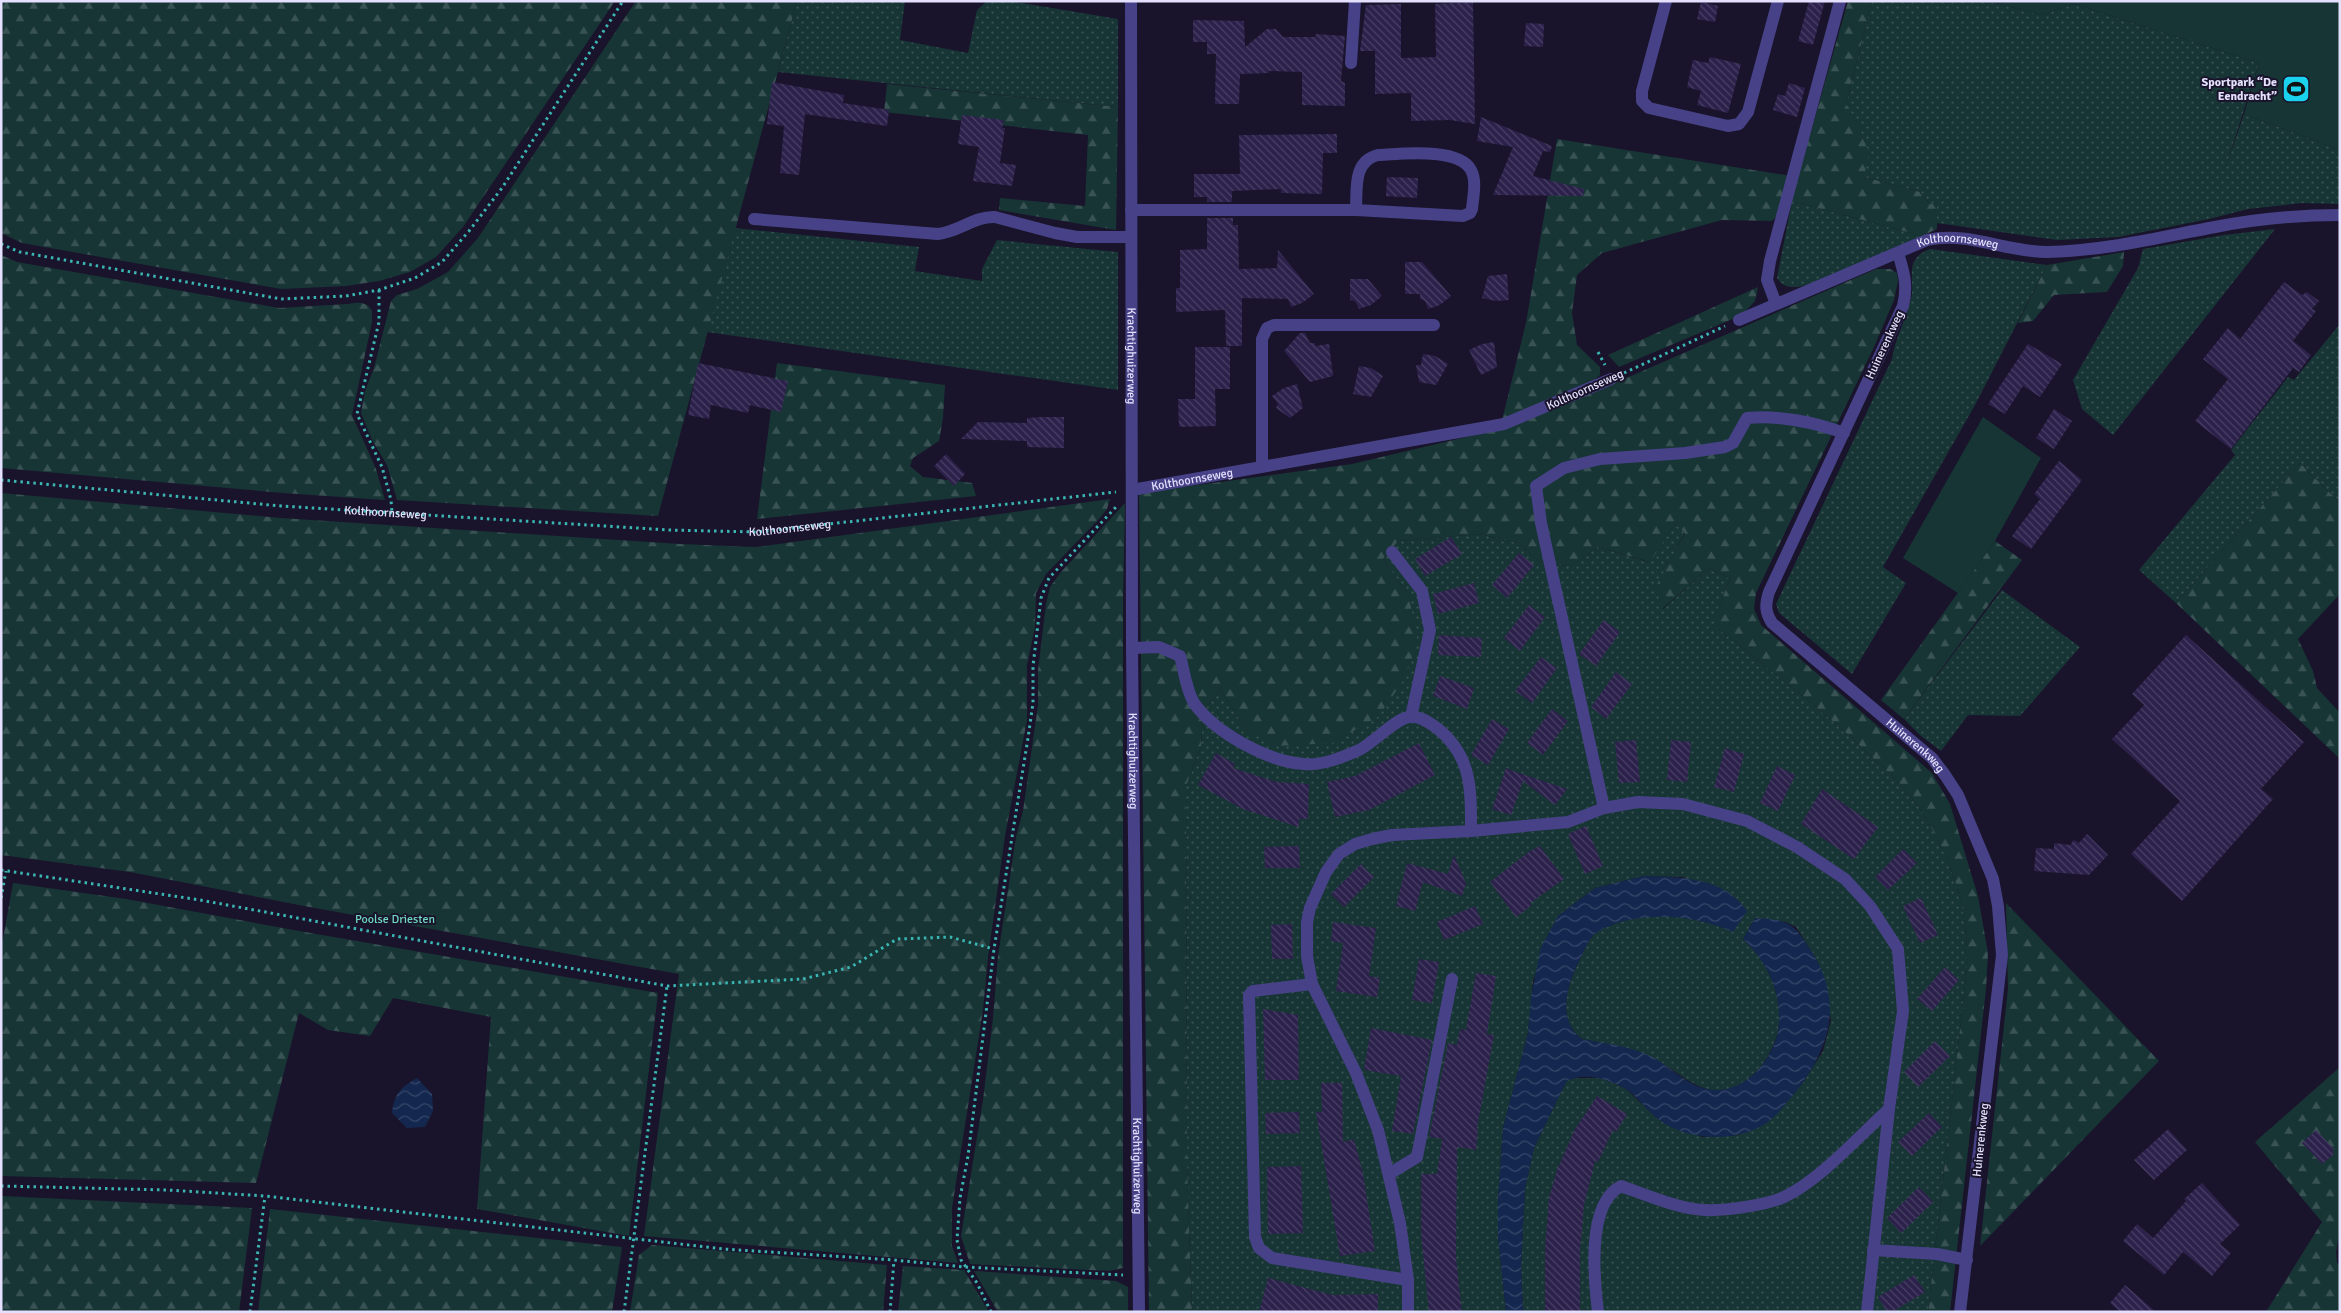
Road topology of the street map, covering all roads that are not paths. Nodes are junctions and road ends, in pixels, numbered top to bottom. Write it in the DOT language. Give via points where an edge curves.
graph roads {
  1 [pos="1131,1"];
  2 [pos="1355,1"];
  3 [pos="1666,1"];
  4 [pos="1778,1"];
  5 [pos="1840,1"];
  6 [pos="1351,63"];
  7 [pos="1131,210"];
  8 [pos="1356,210"];
  9 [pos="2340,215"];
  10 [pos="754,219"];
  11 [pos="1131,237"];
  12 [pos="1898,253"];
  13 [pos="1776,304"];
  14 [pos="1739,320"];
  15 [pos="1434,325"];
  16 [pos="1612,379"];
  17 [pos="1844,434"];
  18 [pos="1262,466"];
  19 [pos="1132,490"];
  20 [pos="1392,552"];
  21 [pos="1132,648"];
  22 [pos="1410,717"];
  23 [pos="1604,808"];
  24 [pos="1471,831"];
  25 [pos="1452,979"];
  26 [pos="1312,984"];
  27 [pos="1889,1109"];
  28 [pos="1389,1174"];
  29 [pos="1873,1250"];
  30 [pos="1967,1260"];
  31 [pos="1408,1280"];
  32 [pos="1139,1312"];
  33 [pos="1408,1312"];
  34 [pos="1598,1312"];
  35 [pos="1867,1312"];
  36 [pos="1960,1312"];
  1 -- 7 [label="street, Krachtighuizerweg"];
  2 -- 6 [label="street"];
  3 -- 4 [label="street" via="1642,101 1649,108 1728,126 1739,124 1748,112"];
  5 -- 13 [label="street" via="1770,261 1767,280"];
  7 -- 8 [label="street"];
  7 -- 11 [label="street, Krachtighuizerweg"];
  8 -- 8 [label="street" via="1360,168 1368,157 1378,154 1440,154 1454,157 1472,171 1472,209 1467,215"];
  9 -- 12 [label="street, Kolthoornseweg" via="2271,218 2090,249 2046,252 1945,236"];
  10 -- 11 [label="street" via="938,234 986,216 1077,237"];
  11 -- 19 [label="street, Krachtighuizerweg"];
  12 -- 13 [label="street, Kolthoornseweg"];
  12 -- 17 [label="street, Huinerenkweg" via="1906,276 1904,306"];
  13 -- 14 [label="street, Kolthoornseweg"];
  15 -- 18 [label="street" via="1274,325 1267,328 1262,339"];
  16 -- 18 [label="street, Kolthoornseweg" via="1504,424"];
  17 -- 23 [label="street" via="1828,427 1765,416 1747,418 1733,443 1725,447 1600,459 1564,468 1536,486 1541,523"];
  17 -- 30 [label="street, Huinerenkweg" via="1770,592 1766,614 1776,628 1932,758 1958,795 1993,879 2002,955"];
  18 -- 19 [label="street, Kolthoornseweg"];
  19 -- 21 [label="street, Krachtighuizerweg"];
  20 -- 22 [label="street" via="1422,591 1430,630"];
  21 -- 22 [label="street" via="1159,648 1180,656 1194,702 1208,718 1263,754 1289,762 1306,765 1329,761 1360,749 1398,721"];
  21 -- 32 [label="street, Krachtighuizerweg"];
  22 -- 24 [label="street" via="1429,722 1453,741 1466,768 1471,797"];
  23 -- 24 [label="street" via="1568,822"];
  23 -- 27 [label="street" via="1638,802 1683,804 1747,821 1797,847 1845,879 1870,906 1898,949 1902,1011"];
  24 -- 26 [label="street" via="1392,835 1355,844 1339,854 1326,872 1307,922 1307,956"];
  25 -- 28 [label="street" via="1417,1157"];
  26 -- 28 [label="street" via="1356,1073 1378,1130"];
  26 -- 31 [label="street" via="1253,991 1250,995 1255,1237 1259,1248 1272,1258"];
  27 -- 29 [label="street"];
  27 -- 34 [label="street" via="1816,1175 1783,1197 1738,1208 1704,1210 1662,1201 1621,1186 1611,1191 1599,1213 1594,1273"];
  28 -- 31 [label="street"];
  29 -- 30 [label="street" via="1937,1254"];
  29 -- 35 [label="street"];
  30 -- 36 [label="street, Huinerenkweg"];
  31 -- 33 [label="street"];
}
